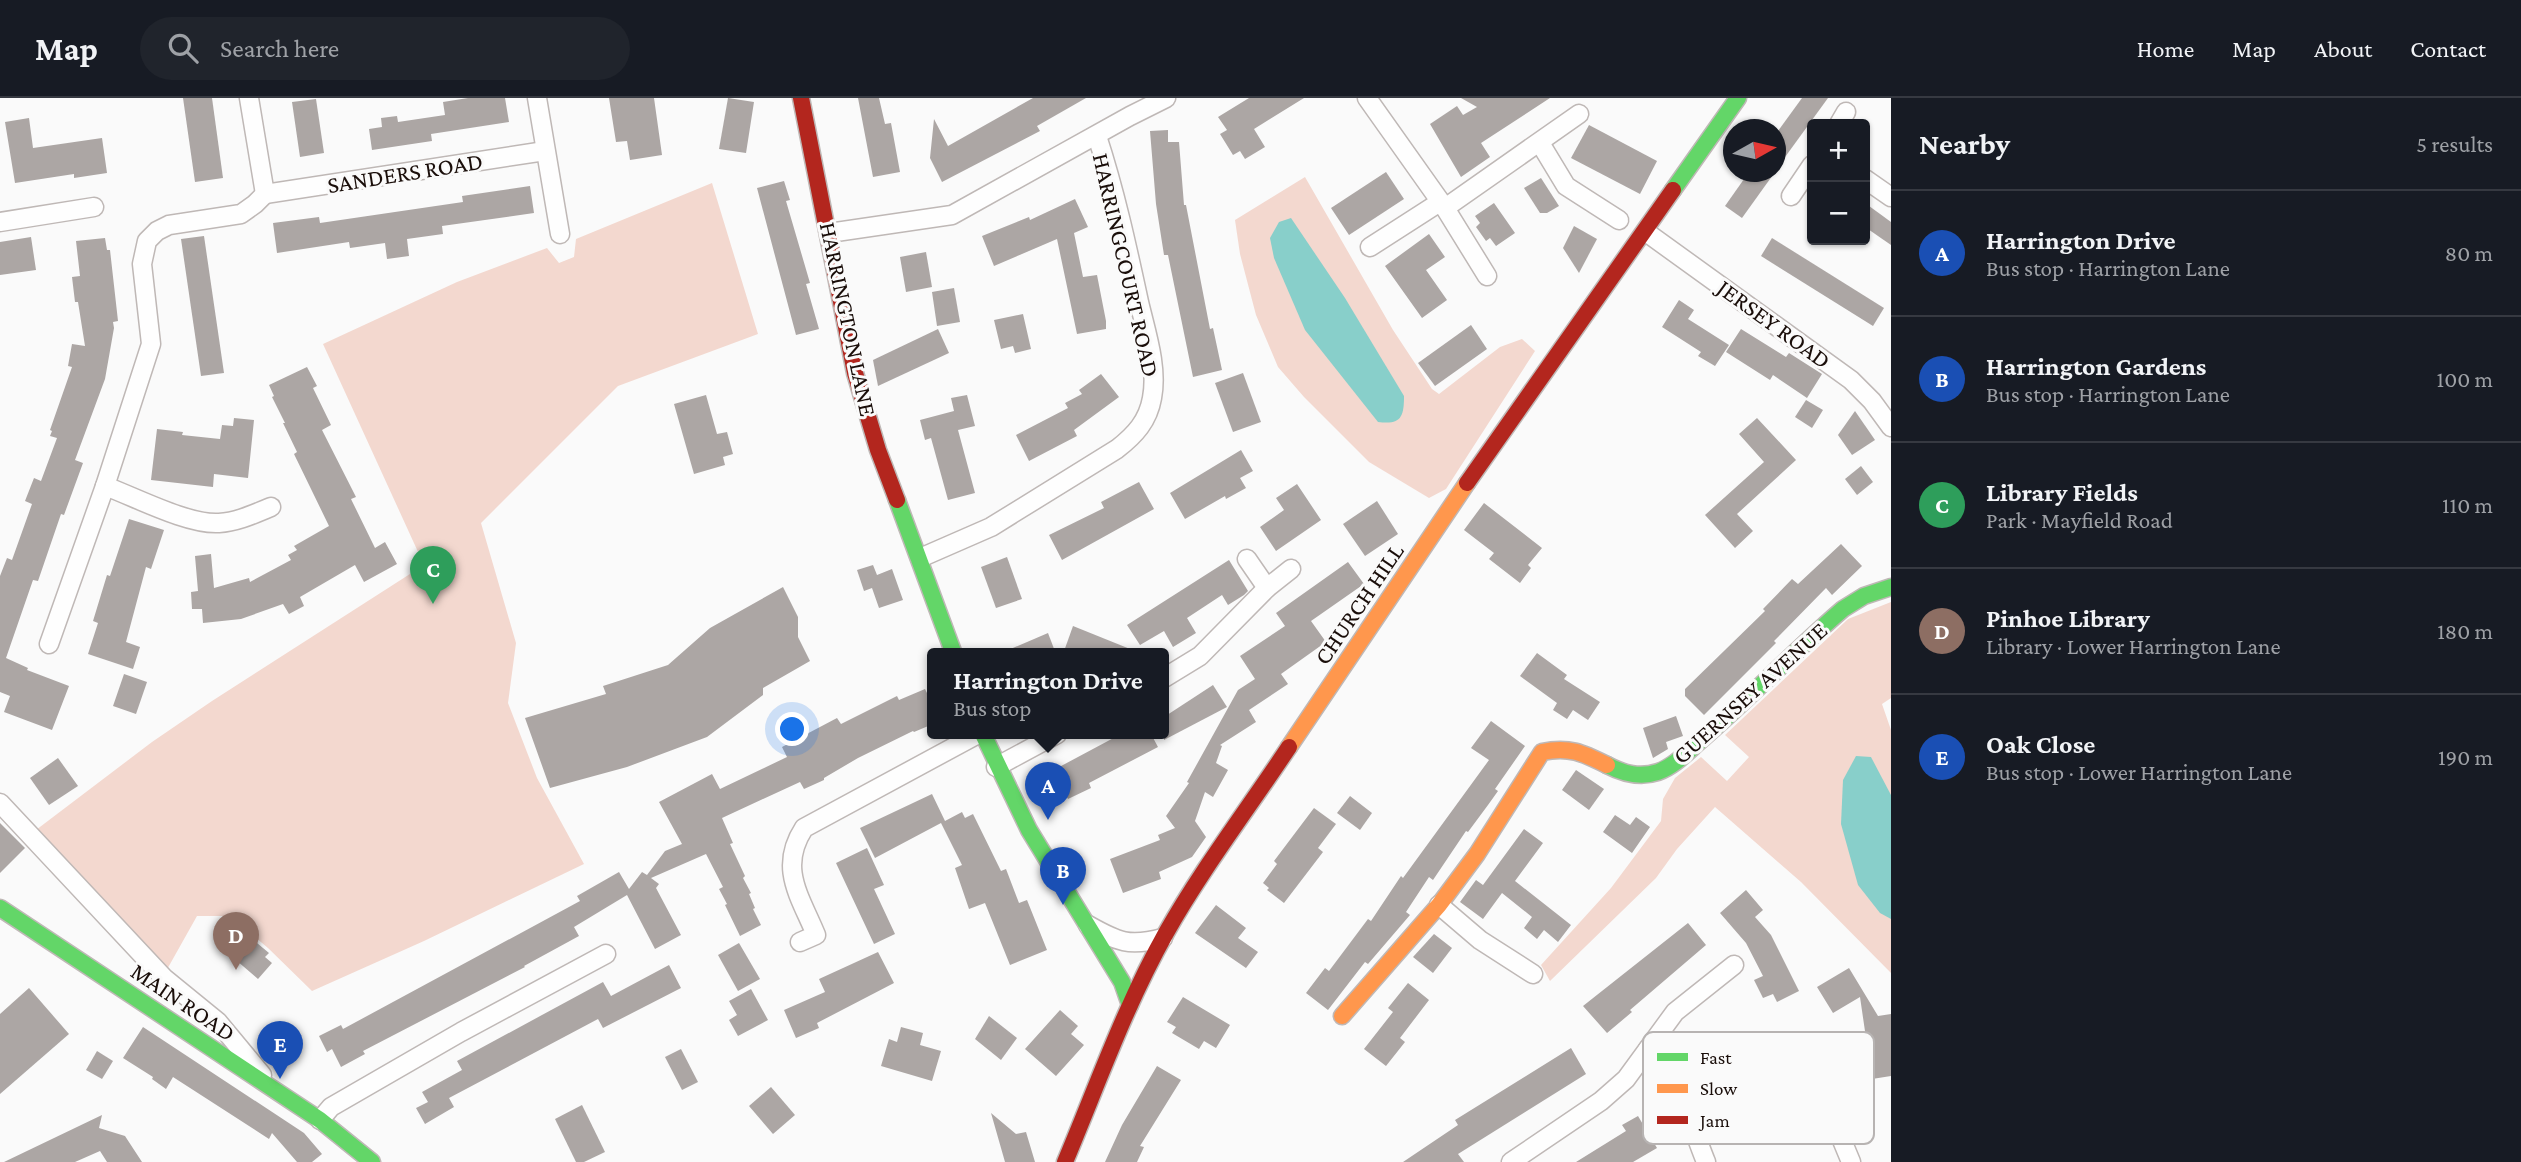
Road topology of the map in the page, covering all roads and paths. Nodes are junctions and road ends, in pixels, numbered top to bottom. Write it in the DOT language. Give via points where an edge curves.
graph roads {
  1 [pos="249,98"];
  2 [pos="537,98"];
  3 [pos="801,98"];
  4 [pos="1166,98"];
  5 [pos="1367,98"];
  6 [pos="1738,98"];
  7 [pos="1579,114"];
  8 [pos="1097,136"];
  9 [pos="1540,143"];
  10 [pos="545,151"];
  11 [pos="1807,172"];
  12 [pos="1869,182"];
  13 [pos="265,194"];
  14 [pos="1791,196"];
  15 [pos="1891,197"];
  16 [pos="1442,205"];
  17 [pos="94,207"];
  18 [pos="1619,220"];
  19 [pos="0,222"];
  20 [pos="1646,232"];
  21 [pos="829,233"];
  22 [pos="560,234"];
  23 [pos="1370,247"];
  24 [pos="1487,276"];
  25 [pos="1891,427"];
  26 [pos="104,486"];
  27 [pos="271,507"];
  28 [pos="920,558"];
  29 [pos="1247,559"];
  30 [pos="1291,569"];
  31 [pos="1891,587"];
  32 [pos="1267,589"];
  33 [pos="49,644"];
  34 [pos="952,648"];
  35 [pos="1169,675"];
  36 [pos="972,739"];
  37 [pos="983,739"];
  38 [pos="1048,739"];
  39 [pos="996,767"];
  40 [pos="0,803"];
  41 [pos="1438,905"];
  42 [pos="0,908"];
  43 [pos="1085,923"];
  44 [pos="1163,938"];
  45 [pos="800,942"];
  46 [pos="606,954"];
  47 [pos="1734,965"];
  48 [pos="1533,974"];
  49 [pos="1130,1005"];
  50 [pos="1342,1016"];
  51 [pos="1658,1032"];
  52 [pos="1643,1056"];
  53 [pos="273,1089"];
  54 [pos="320,1120"];
  55 [pos="1698,1144"];
  56 [pos="1844,1144"];
  57 [pos="372,1162"];
  58 [pos="1065,1162"];
  59 [pos="1511,1162"];
  60 [pos="1706,1162"];
  61 [pos="1851,1162"];
  1 -- 13 [label="street"];
  2 -- 10 [label="street"];
  3 -- 21 [label="street, HARRINGTON LANE"];
  4 -- 8 [label="street, HARRINGCOURT ROAD"];
  5 -- 16 [label="street"];
  6 -- 20 [label="street, CHURCH HILL"];
  7 -- 9 [label="street"];
  8 -- 21 [label="street, HARRINGCOURT ROAD" via="952,215"];
  8 -- 28 [label="street, HARRINGCOURT ROAD" via="1115,190 1149,345 1154,384 1148,414 1117,449 991,527"];
  9 -- 16 [label="street"];
  9 -- 18 [label="street" via="1566,186"];
  10 -- 13 [label="street, SANDERS ROAD"];
  10 -- 22 [label="street"];
  11 -- 14 [label="street"];
  12 -- 15 [label="street"];
  13 -- 26 [label="street" via="241,214 169,225 147,242 142,264 150,344"];
  16 -- 23 [label="street"];
  16 -- 24 [label="street"];
  17 -- 19 [label="street"];
  20 -- 25 [label="street, JERSEY ROAD" via="1851,380"];
  20 -- 44 [label="street, CHURCH HILL" via="1468,482"];
  21 -- 28 [label="street, HARRINGTON LANE" via="855,373 878,450"];
  26 -- 27 [label="street" via="192,520 215,523 243,519"];
  26 -- 33 [label="street"];
  28 -- 34 [label="street, HARRINGTON LANE"];
  29 -- 32 [label="street"];
  30 -- 32 [label="street"];
  31 -- 41 [label="street, GUERNSEY AVENUE" via="1854,601 1670,767 1637,777 1564,747 1542,752 1477,854"];
  32 -- 35 [label="street" via="1199,656"];
  36 -- 45 [label="street" via="804,828 790,864 816,935"];
  37 -- 39 [label="street"];
  38 -- 39 [label="street"];
  39 -- 43 [label="street" via="1039,850"];
  40 -- 53 [label="street" via="164,978 218,1022"];
  41 -- 48 [label="street" via="1480,940"];
  41 -- 50 [label="street, GUERNSEY AVENUE"];
  42 -- 53 [label="street, MAIN ROAD"];
  43 -- 44 [label="street" via="1127,944"];
  43 -- 49 [label="street" via="1122,982"];
  44 -- 49 [label="street, CHURCH HILL"];
  46 -- 54 [label="street" via="331,1107"];
  47 -- 51 [label="street" via="1675,1012"];
  49 -- 58 [label="street, CHURCH HILL"];
  52 -- 59 [label="street" via="1601,1101"];
  53 -- 54 [label="street, MAIN ROAD"];
  54 -- 57 [label="street, MAIN ROAD"];
  55 -- 60 [label="street"];
  56 -- 61 [label="street"];
}
